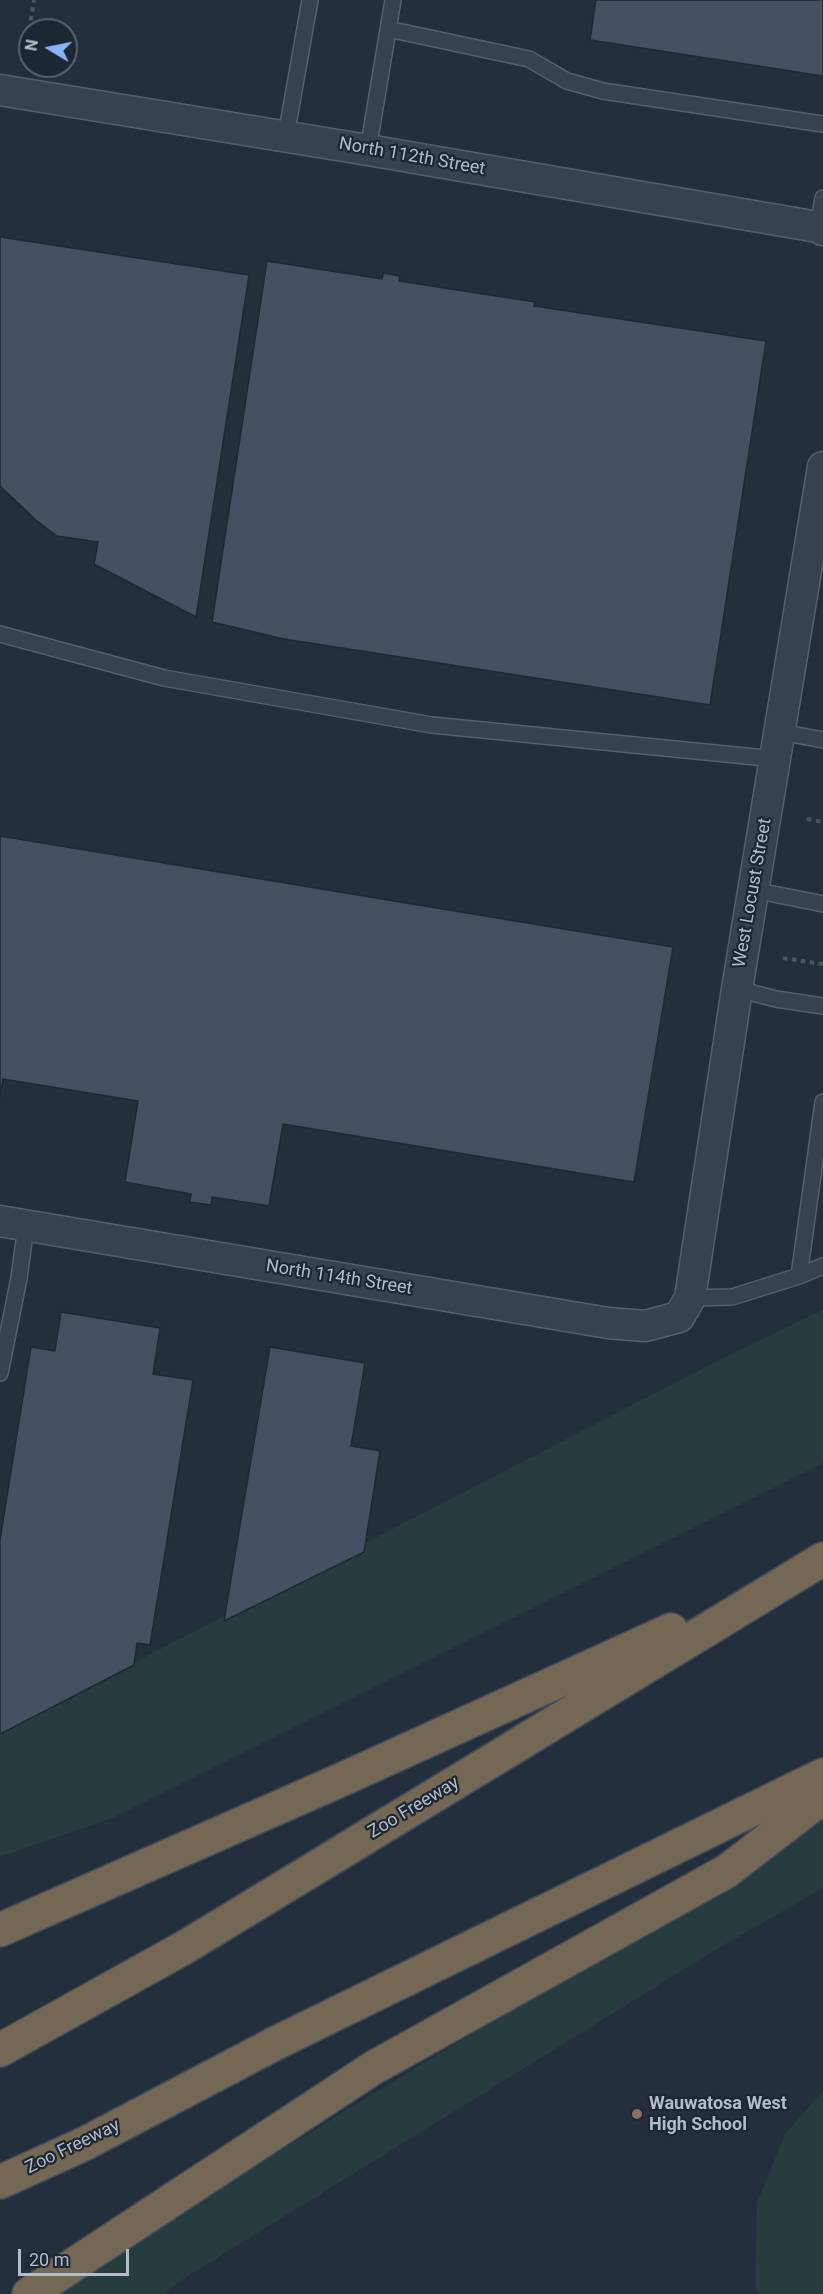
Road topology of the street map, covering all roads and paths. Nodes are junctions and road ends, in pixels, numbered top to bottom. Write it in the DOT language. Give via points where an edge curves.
graph roads {
  1 [pos="33,0"];
  2 [pos="310,0"];
  3 [pos="393,0"];
  4 [pos="30,18"];
  5 [pos="388,29"];
  6 [pos="0,90"];
  7 [pos="823,124"];
  8 [pos="286,136"];
  9 [pos="368,150"];
  10 [pos="823,198"];
  11 [pos="821,228"];
  12 [pos="823,467"];
  13 [pos="0,634"];
  14 [pos="823,740"];
  15 [pos="778,746"];
  16 [pos="807,819"];
  17 [pos="823,822"];
  18 [pos="753,890"];
  19 [pos="823,902"];
  20 [pos="783,957"];
  21 [pos="823,964"];
  22 [pos="737,989"];
  23 [pos="823,1006"];
  24 [pos="823,1109"];
  25 [pos="13,1224"];
  26 [pos="823,1266"];
  27 [pos="799,1276"];
  28 [pos="684,1307"];
  29 [pos="0,1373"];
  30 [pos="812,1565"];
  31 [pos="823,1775"];
  32 [pos="823,1797"];
  33 [pos="0,1930"];
  34 [pos="0,2050"];
  35 [pos="0,2182"];
  36 [pos="29,2294"];
  1 -- 4 [label="path"];
  2 -- 8 [label="lane"];
  3 -- 5 [label="lane"];
  5 -- 7 [label="lane" via="529,59 567,81 603,91"];
  5 -- 9 [label="lane"];
  6 -- 8 [label="street, North 112th Street"];
  8 -- 9 [label="street, North 112th Street"];
  9 -- 11 [label="street, North 112th Street"];
  10 -- 11 [label="lane"];
  12 -- 15 [label="street, West Locust Street"];
  13 -- 15 [label="lane" via="164,678 432,725"];
  14 -- 15 [label="lane"];
  15 -- 18 [label="street, West Locust Street"];
  16 -- 17 [label="path"];
  18 -- 19 [label="lane"];
  18 -- 22 [label="street, West Locust Street"];
  20 -- 21 [label="path"];
  22 -- 23 [label="lane"];
  22 -- 28 [label="street, West Locust Street"];
  24 -- 27 [label="lane"];
  25 -- 28 [label="street, North 114th Street" via="608,1323 645,1326"];
  25 -- 29 [label="lane" via="19,1278"];
  26 -- 27 [label="lane"];
  27 -- 28 [label="lane"];
  30 -- 33 [label="highway" via="344,1779"];
  30 -- 34 [label="highway, Zoo Freeway" via="187,1946"];
  31 -- 35 [label="highway, Zoo Freeway" via="276,2043 84,2144"];
  32 -- 36 [label="highway" via="727,1871 372,2068"];
}
